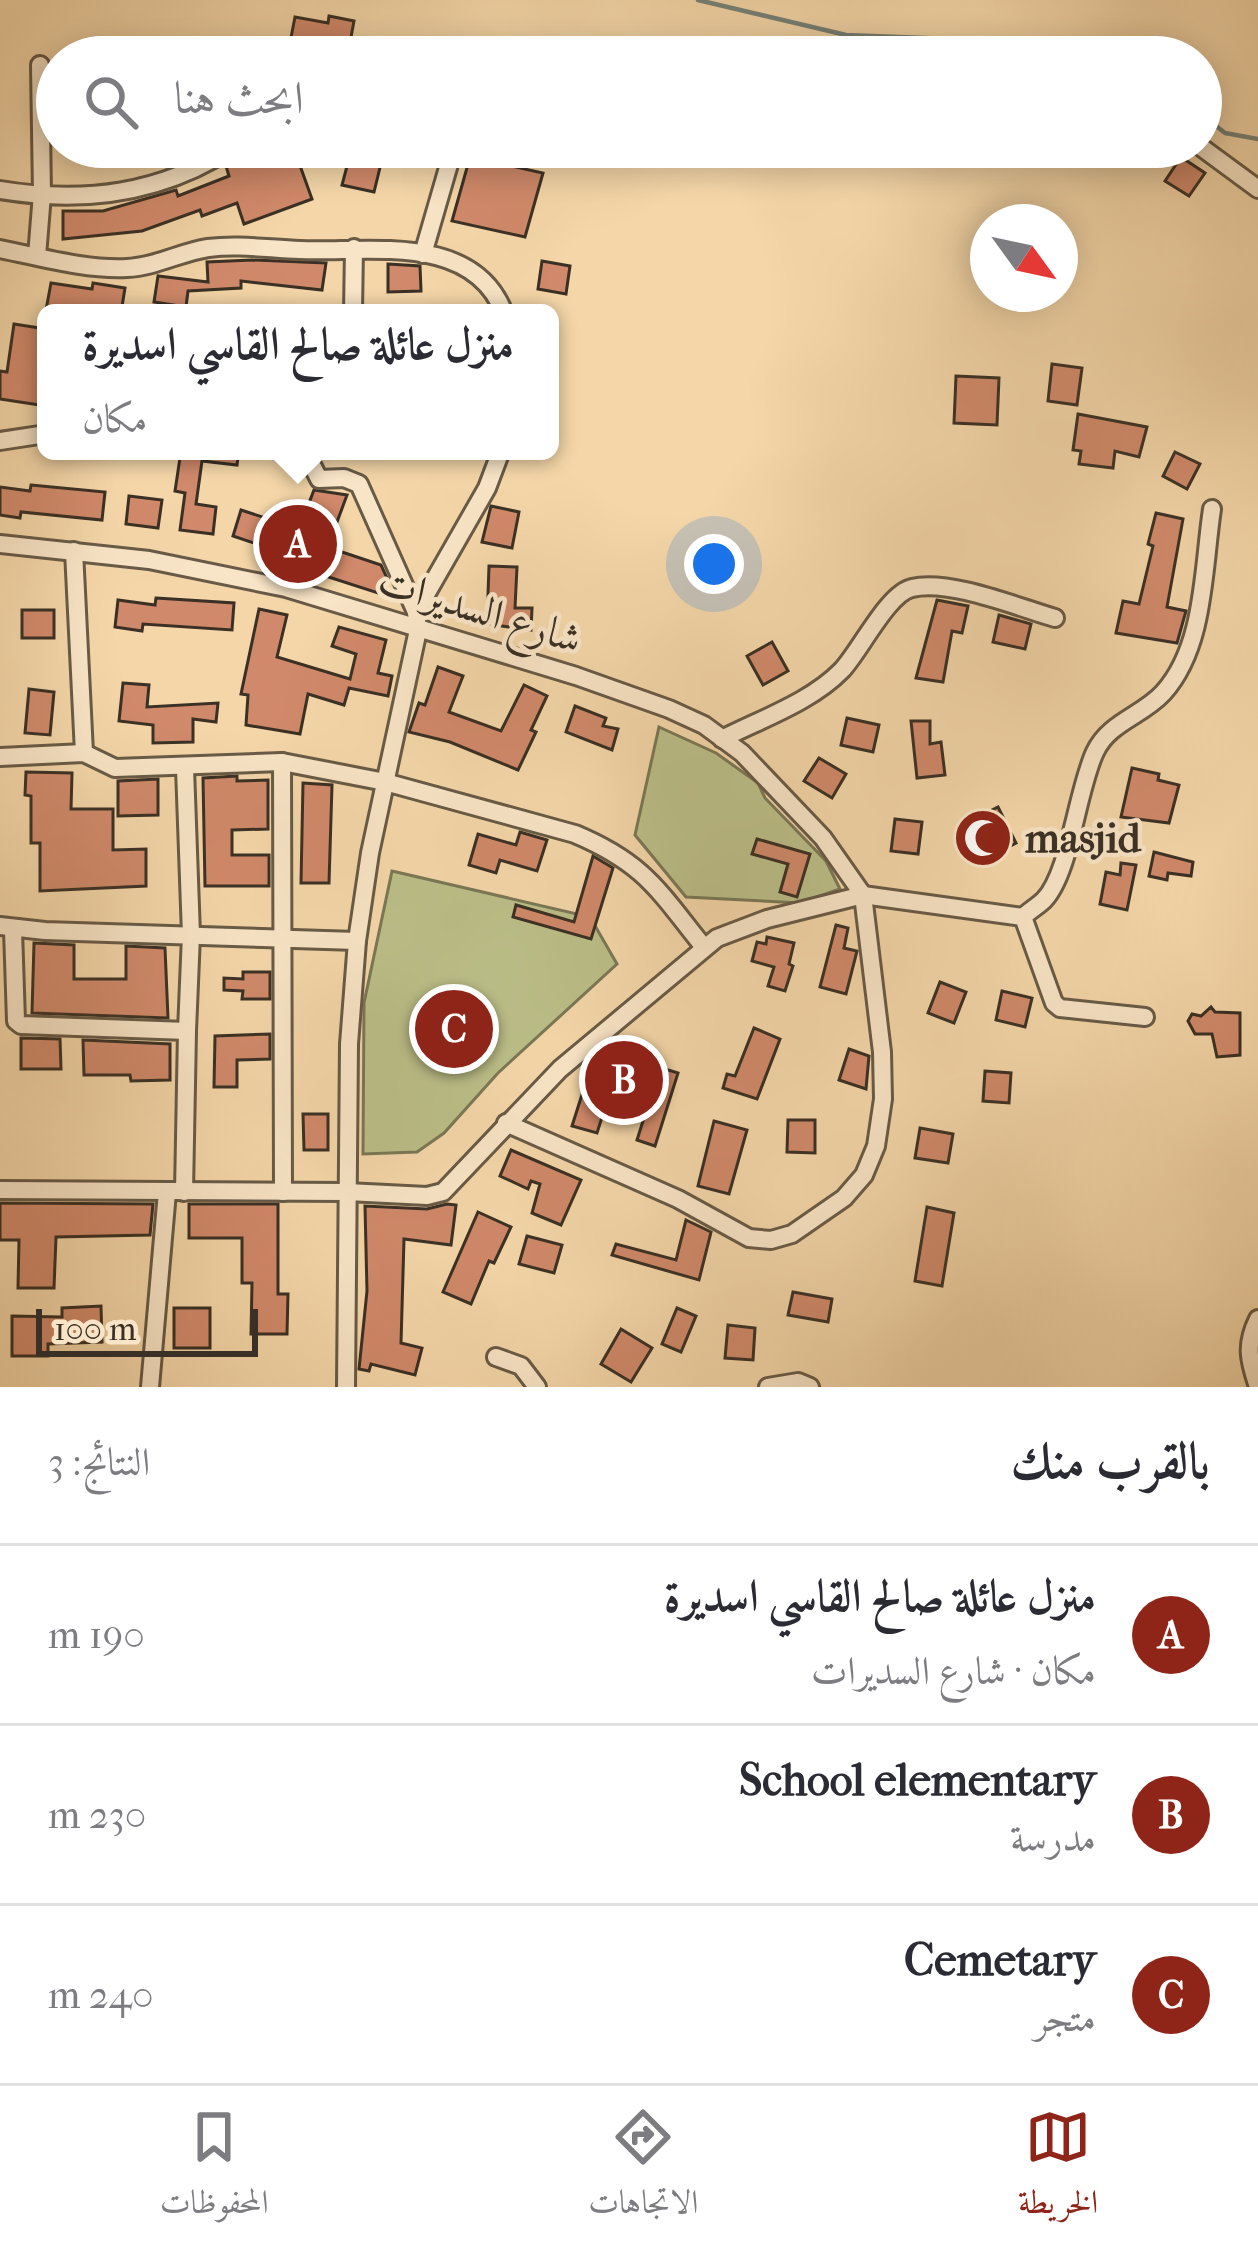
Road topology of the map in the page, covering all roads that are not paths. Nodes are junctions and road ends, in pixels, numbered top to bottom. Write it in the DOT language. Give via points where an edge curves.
graph roads {
  1 [pos="1222,162"];
  2 [pos="42,168"];
  3 [pos="197,168"];
  4 [pos="448,168"];
  5 [pos="1258,189"];
  6 [pos="0,190"];
  7 [pos="42,194"];
  8 [pos="354,248"];
  9 [pos="0,249"];
  10 [pos="423,254"];
  11 [pos="38,256"];
  12 [pos="353,304"];
  13 [pos="500,304"];
  14 [pos="37,435"];
  15 [pos="0,441"];
  16 [pos="309,460"];
  17 [pos="498,460"];
  18 [pos="1212,509"];
  19 [pos="0,544"];
  20 [pos="74,551"];
  21 [pos="1055,618"];
  22 [pos="417,621"];
  23 [pos="722,739"];
  24 [pos="84,753"];
  25 [pos="0,757"];
  26 [pos="282,762"];
  27 [pos="185,768"];
  28 [pos="386,782"];
  29 [pos="863,895"];
  30 [pos="1023,917"];
  31 [pos="6,927"];
  32 [pos="191,935"];
  33 [pos="280,938"];
  34 [pos="357,940"];
  35 [pos="703,946"];
  36 [pos="1144,1017"];
  37 [pos="187,1031"];
  38 [pos="506,1124"];
  39 [pos="0,1190"];
  40 [pos="176,1192"];
  41 [pos="283,1192"];
  42 [pos="347,1192"];
  43 [pos="1258,1319"];
  44 [pos="496,1357"];
  45 [pos="150,1387"];
  46 [pos="346,1387"];
  47 [pos="537,1387"];
  48 [pos="768,1387"];
  49 [pos="809,1387"];
  50 [pos="1258,1387"];
  1 -- 5 [label="street"];
  2 -- 7 [label="street"];
  3 -- 7 [label="street" via="146,190"];
  4 -- 10 [label="street"];
  6 -- 7 [label="street"];
  7 -- 11 [label="street"];
  8 -- 10 [label="street"];
  8 -- 11 [label="street" via="204,248 126,268"];
  8 -- 12 [label="street"];
  9 -- 11 [label="street"];
  10 -- 13 [label="street" via="477,274"];
  14 -- 15 [label="street"];
  16 -- 22 [label="street" via="319,479 359,484"];
  17 -- 22 [label="street"];
  18 -- 30 [label="street" via="1190,650 1159,698 1095,750 1058,874 1047,898"];
  19 -- 20 [label="street, شارع السديرات"];
  20 -- 22 [label="street, شارع السديرات" via="269,584"];
  20 -- 24 [label="street"];
  21 -- 23 [label="street" via="939,586 910,588 824,687"];
  22 -- 23 [label="street, شارع السديرات" via="669,709"];
  22 -- 28 [label="street"];
  23 -- 29 [label="street, شارع السديرات" via="778,787"];
  24 -- 25 [label="street"];
  24 -- 27 [label="street" via="115,768"];
  26 -- 27 [label="street"];
  26 -- 28 [label="street"];
  26 -- 33 [label="street"];
  27 -- 32 [label="street"];
  28 -- 34 [label="street"];
  28 -- 35 [label="street" via="605,847 646,875"];
  29 -- 30 [label="street"];
  29 -- 35 [label="street" via="767,919"];
  29 -- 38 [label="street" via="882,1052 879,1134 864,1175 844,1198 792,1234 749,1238"];
  30 -- 36 [label="street" via="1060,1008"];
  31 -- 32 [label="street"];
  31 -- 37 [label="street" via="21,1025"];
  32 -- 33 [label="street"];
  32 -- 37 [label="street"];
  33 -- 34 [label="street"];
  33 -- 41 [label="street"];
  34 -- 42 [label="street"];
  35 -- 38 [label="street"];
  37 -- 40 [label="street"];
  38 -- 42 [label="street" via="443,1192"];
  39 -- 40 [label="street"];
  40 -- 41 [label="street"];
  40 -- 45 [label="street"];
  41 -- 42 [label="street"];
  42 -- 46 [label="street"];
  43 -- 50 [label="street" via="1247,1357"];
  44 -- 47 [label="street" via="521,1366"];
  48 -- 49 [label="street"];
}
